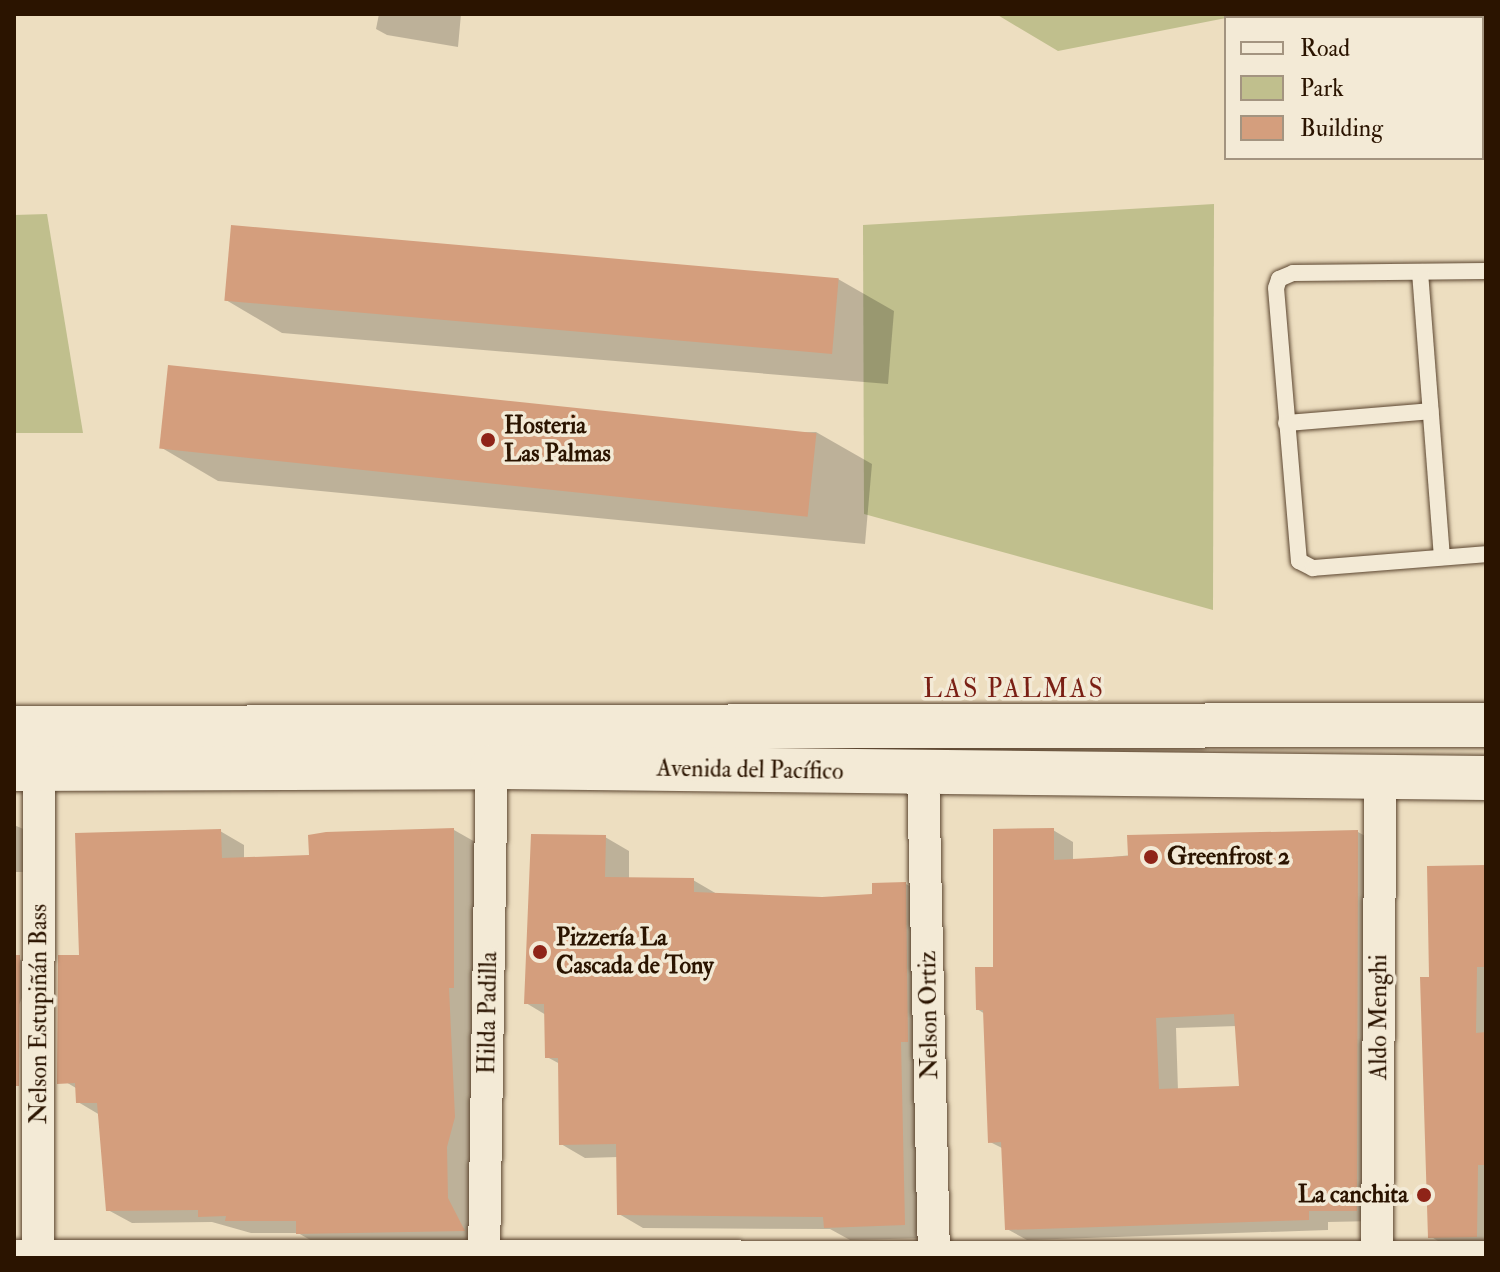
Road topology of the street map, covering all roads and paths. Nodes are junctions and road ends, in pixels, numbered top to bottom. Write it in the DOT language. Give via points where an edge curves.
graph roads {
  1 [pos="1486,271"];
  2 [pos="1420,272"];
  3 [pos="1431,411"];
  4 [pos="1286,423"];
  5 [pos="1486,554"];
  6 [pos="1442,557"];
  7 [pos="1486,725"];
  8 [pos="14,728"];
  9 [pos="492,767"];
  10 [pos="26,769"];
  11 [pos="923,772"];
  12 [pos="1380,777"];
  13 [pos="1486,778"];
  14 [pos="30,1257"];
  15 [pos="484,1257"];
  16 [pos="934,1257"];
  17 [pos="1377,1257"];
  18 [pos="1486,1257"];
  1 -- 2 [label="lane"];
  2 -- 3 [label="lane"];
  2 -- 4 [label="lane" via="1293,273 1279,279"];
  3 -- 4 [label="lane"];
  3 -- 6 [label="lane"];
  4 -- 6 [label="lane" via="1299,561 1313,568"];
  5 -- 6 [label="lane"];
  7 -- 8 [label="main road, Avenida del Pacífico"];
  9 -- 10 [label="main road, Avenida del Pacífico"];
  9 -- 11 [label="main road, Avenida del Pacífico"];
  9 -- 15 [label="street, Hilda Padilla"];
  10 -- 14 [label="street, Nelson Estupiñán Bass"];
  11 -- 12 [label="main road, Avenida del Pacífico"];
  11 -- 16 [label="street, Nelson Ortiz"];
  12 -- 13 [label="main road, Avenida del Pacífico"];
  12 -- 17 [label="street, Aldo Menghi"];
  14 -- 15 [label="street"];
  15 -- 16 [label="street"];
  16 -- 17 [label="street"];
  17 -- 18 [label="street"];
}
